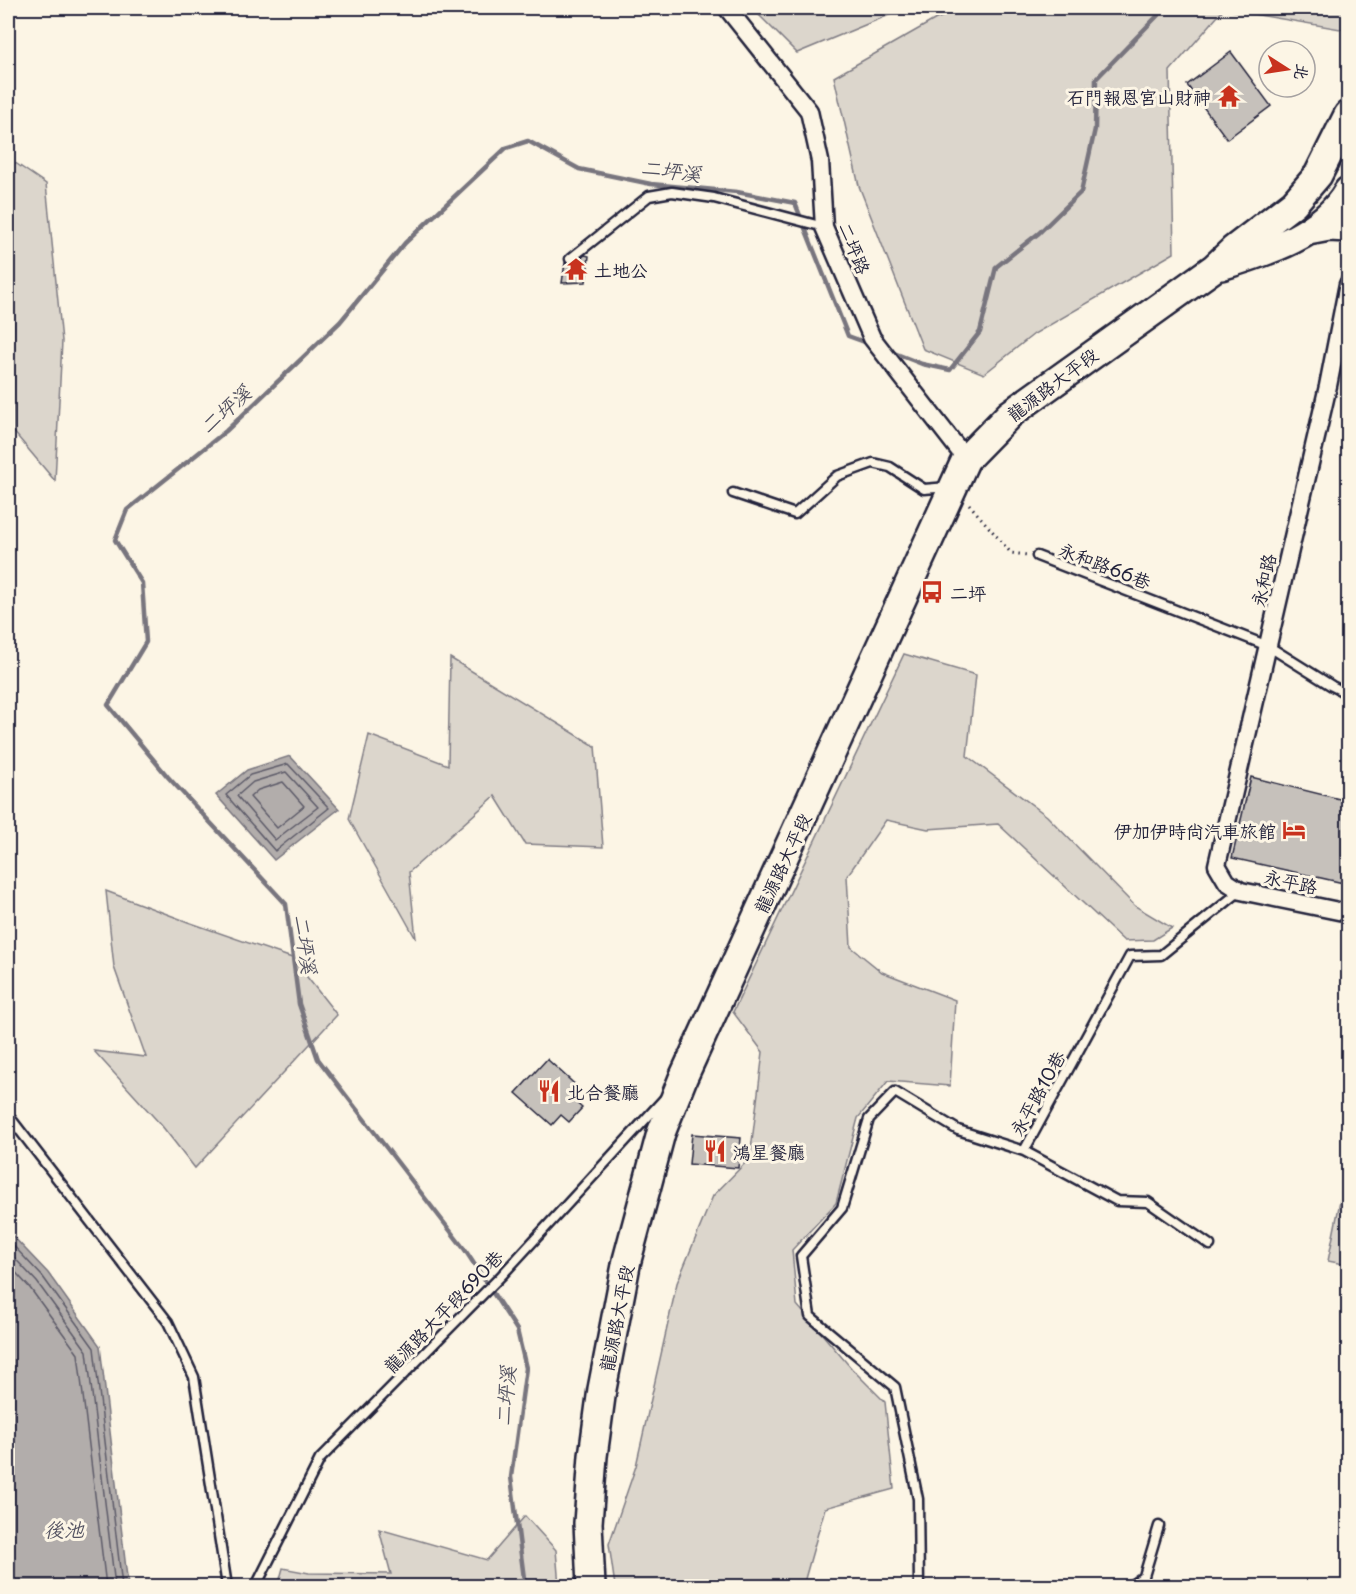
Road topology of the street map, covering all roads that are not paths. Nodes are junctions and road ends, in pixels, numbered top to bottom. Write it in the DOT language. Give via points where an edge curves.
graph roads {
  1 [pos="727,8"];
  2 [pos="1348,115"];
  3 [pos="1336,142"];
  4 [pos="1347,199"];
  5 [pos="1294,203"];
  6 [pos="824,227"];
  7 [pos="1348,227"];
  8 [pos="1308,231"];
  9 [pos="570,259"];
  10 [pos="1214,268"];
  11 [pos="1348,284"];
  12 [pos="966,459"];
  13 [pos="954,487"];
  14 [pos="733,493"];
  15 [pos="1037,556"];
  16 [pos="1268,646"];
  17 [pos="1348,694"];
  18 [pos="1234,886"];
  19 [pos="1348,913"];
  20 [pos="683,1078"];
  21 [pos="8,1115"];
  22 [pos="1024,1151"];
  23 [pos="1210,1245"];
  24 [pos="1160,1526"];
  25 [pos="227,1587"];
  26 [pos="256,1587"];
  27 [pos="591,1587"];
  28 [pos="919,1587"];
  29 [pos="1130,1587"];
  1 -- 6 [label="street, 二坪路" via="809,111 820,161"];
  2 -- 3 [label="main road, 龍源路大平段"];
  3 -- 4 [label="main road, 龍源路大平段" via="1334,182"];
  3 -- 5 [label="main road, 龍源路大平段" via="1318,176"];
  4 -- 5 [label="main road"];
  4 -- 7 [label="street"];
  4 -- 8 [label="main road, 龍源路大平段"];
  5 -- 10 [label="main road, 龍源路大平段"];
  6 -- 9 [label="lane" via="714,198 672,192 649,196"];
  6 -- 12 [label="street, 二坪路" via="872,338"];
  7 -- 8 [label="main road"];
  8 -- 10 [label="main road, 龍源路大平段" via="1262,254"];
  10 -- 12 [label="main road, 龍源路大平段" via="1010,414"];
  11 -- 16 [label="street, 永和路"];
  12 -- 13 [label="main road, 龍源路大平段"];
  13 -- 14 [label="lane" via="924,489 890,467 873,463 837,477 795,514"];
  13 -- 20 [label="main road, 龍源路大平段"];
  15 -- 16 [label="lane, 永和路66巷"];
  16 -- 17 [label="lane, 永和路66巷"];
  16 -- 18 [label="street, 永和路" via="1217,865"];
  18 -- 19 [label="street, 永平路"];
  18 -- 22 [label="lane, 永平路10巷" via="1161,955 1130,956"];
  20 -- 26 [label="lane, 龍源路大平段690巷" via="502,1275 320,1459"];
  20 -- 27 [label="main road, 龍源路大平段" via="662,1133 630,1249 602,1389 588,1523"];
  21 -- 25 [label="lane" via="168,1322 194,1377"];
  22 -- 23 [label="lane" via="1117,1201 1148,1202"];
  22 -- 28 [label="lane, 永平路10巷" via="958,1130 895,1092 869,1119 842,1208 801,1256 810,1316 895,1387 918,1499"];
  24 -- 29 [label="lane" via="1144,1576"];
}
